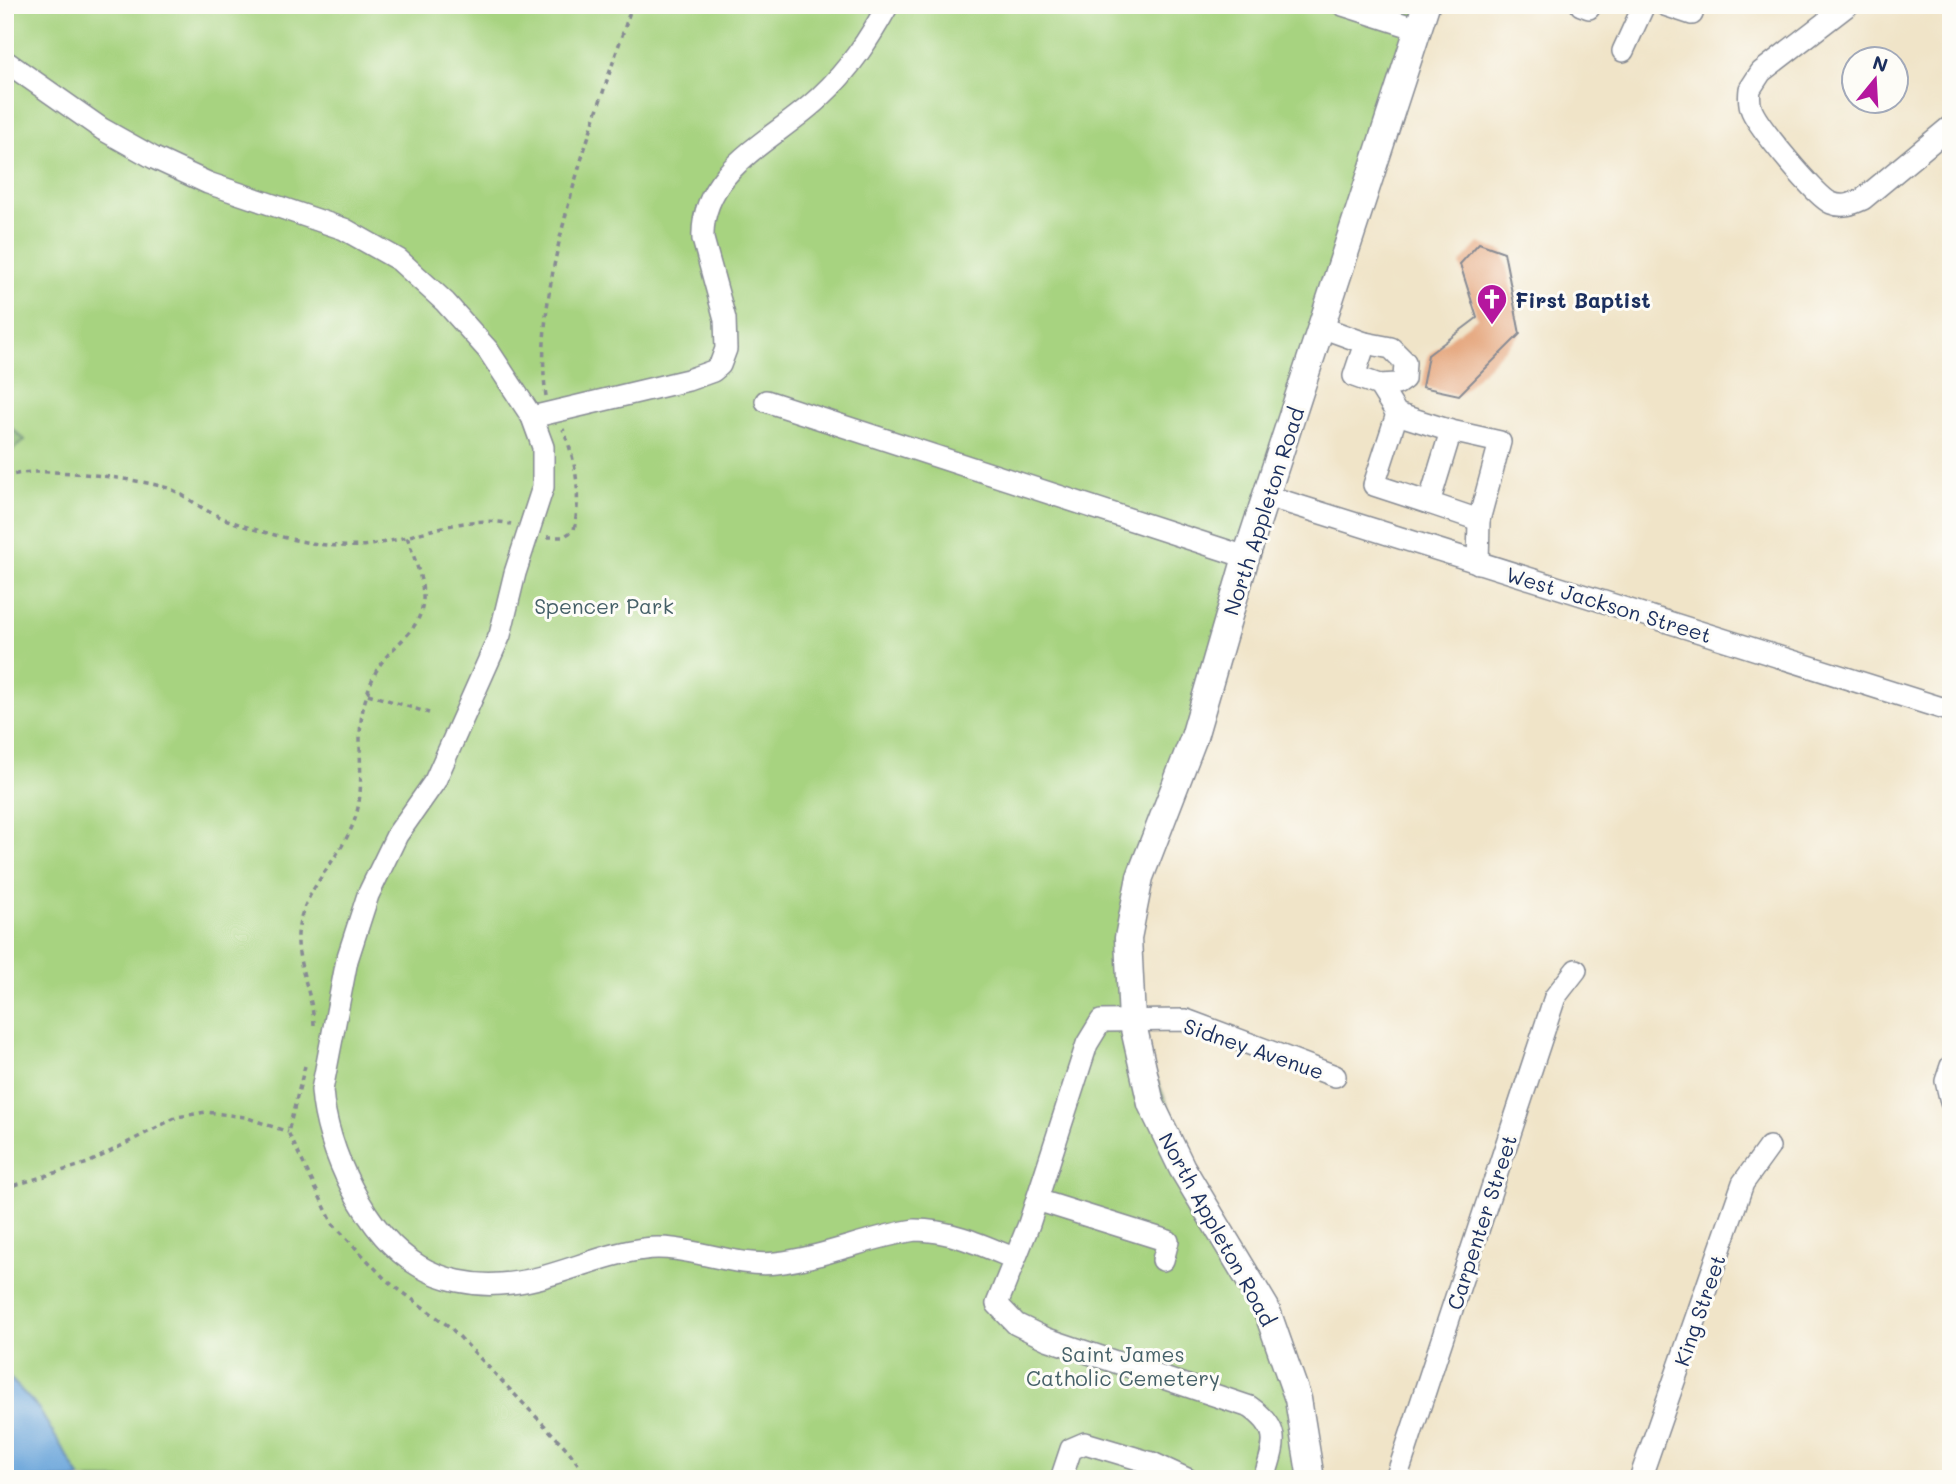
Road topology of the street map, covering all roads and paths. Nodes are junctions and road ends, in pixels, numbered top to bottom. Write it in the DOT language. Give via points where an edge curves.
graph roads {
  1 [pos="632,5"];
  2 [pos="888,5"];
  3 [pos="1343,5"];
  4 [pos="1644,5"];
  5 [pos="1665,5"];
  6 [pos="1848,5"];
  7 [pos="1692,14"];
  8 [pos="1422,17"];
  9 [pos="1623,51"];
  10 [pos="5,61"];
  11 [pos="1951,126"];
  12 [pos="1321,327"];
  13 [pos="1365,343"];
  14 [pos="1379,385"];
  15 [pos="766,401"];
  16 [pos="540,414"];
  17 [pos="1397,414"];
  18 [pos="1451,431"];
  19 [pos="5,478"];
  20 [pos="1267,496"];
  21 [pos="1429,503"];
  22 [pos="1479,520"];
  23 [pos="531,528"];
  24 [pos="407,536"];
  25 [pos="1246,557"];
  26 [pos="1478,563"];
  27 [pos="368,694"];
  28 [pos="1951,711"];
  29 [pos="429,713"];
  30 [pos="1576,970"];
  31 [pos="1132,1020"];
  32 [pos="314,1035"];
  33 [pos="308,1056"];
  34 [pos="1951,1066"];
  35 [pos="1335,1076"];
  36 [pos="1951,1102"];
  37 [pos="288,1132"];
  38 [pos="1769,1147"];
  39 [pos="5,1188"];
  40 [pos="1037,1200"];
  41 [pos="1013,1258"];
  42 [pos="1163,1260"];
  43 [pos="1150,1471"];
  44 [pos="589,1479"];
  45 [pos="1061,1479"];
  46 [pos="1187,1479"];
  47 [pos="1264,1479"];
  48 [pos="1311,1479"];
  49 [pos="1396,1479"];
  50 [pos="1640,1479"];
  1 -- 16 [label="path" via="581,163 557,257 542,336"];
  2 -- 16 [label="street" via="861,52 821,96 729,171 710,197 703,239 727,333 720,365 688,380"];
  3 -- 8 [label="street"];
  4 -- 9 [label="street"];
  5 -- 7 [label="street"];
  6 -- 11 [label="street" via="1761,72 1750,89 1752,113 1788,160 1824,199 1834,205 1850,205"];
  8 -- 12 [label="main road, North Appleton Road"];
  10 -- 16 [label="street" via="102,129 154,158 208,183 344,229 399,260 445,302"];
  12 -- 13 [label="street"];
  12 -- 20 [label="main road, North Appleton Road"];
  13 -- 14 [label="street" via="1354,376"];
  13 -- 14 [label="street" via="1391,348 1405,362 1404,380"];
  14 -- 17 [label="street"];
  15 -- 25 [label="street"];
  16 -- 23 [label="street" via="545,467"];
  16 -- 23 [label="path" via="560,424 575,461 579,501 574,530 563,537 548,537"];
  17 -- 18 [label="street"];
  17 -- 21 [label="street" via="1374,485"];
  18 -- 21 [label="street"];
  18 -- 22 [label="street" via="1500,442"];
  19 -- 24 [label="path" via="45,470 134,480 170,489 214,514 274,535 328,545 369,545"];
  20 -- 25 [label="main road, North Appleton Road"];
  20 -- 26 [label="street, West Jackson Street"];
  21 -- 22 [label="street"];
  22 -- 26 [label="street"];
  23 -- 24 [label="path" via="492,520"];
  23 -- 41 [label="street" via="500,635 435,781 397,835 369,895 347,960 323,1105 344,1174 372,1221 419,1266 477,1284 522,1282 645,1249 774,1263 915,1230 932,1230"];
  24 -- 27 [label="path" via="421,582 422,606 414,630 380,664"];
  25 -- 31 [label="main road, North Appleton Road" via="1194,737 1140,877 1128,938"];
  26 -- 28 [label="street, West Jackson Street"];
  27 -- 29 [label="path"];
  27 -- 32 [label="path" via="358,729 357,813 299,926 300,961 313,1004"];
  30 -- 49 [label="street, Carpenter Street" via="1555,998"];
  31 -- 35 [label="street, Sidney Avenue" via="1186,1020"];
  31 -- 40 [label="street" via="1101,1021 1087,1044"];
  31 -- 48 [label="main road, North Appleton Road" via="1151,1104 1181,1168 1266,1308 1298,1399"];
  33 -- 37 [label="path"];
  34 -- 36 [label="street" via="1946,1081"];
  37 -- 39 [label="path" via="246,1117 206,1112 177,1117 88,1163"];
  37 -- 44 [label="path" via="333,1224 386,1280 450,1327 568,1450"];
  38 -- 50 [label="street, King Street" via="1743,1183"];
  40 -- 41 [label="street"];
  40 -- 42 [label="street" via="1168,1241"];
  41 -- 47 [label="street" via="997,1304 1016,1325 1251,1407 1266,1418 1276,1440"];
  43 -- 45 [label="street" via="1085,1443 1071,1449"];
  43 -- 46 [label="street"];
}
